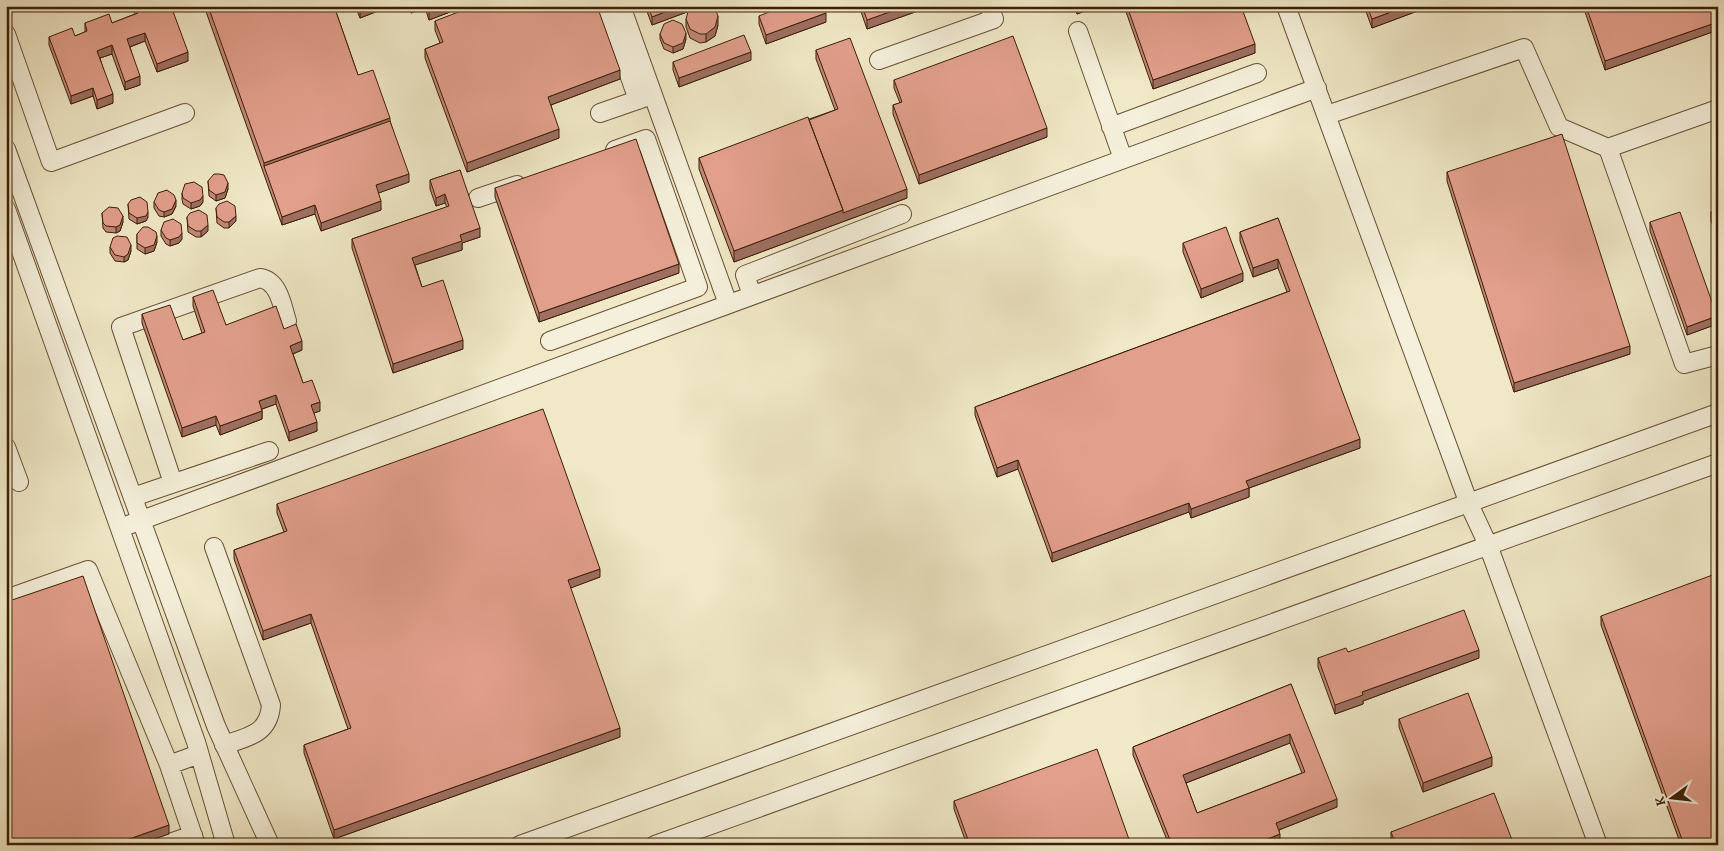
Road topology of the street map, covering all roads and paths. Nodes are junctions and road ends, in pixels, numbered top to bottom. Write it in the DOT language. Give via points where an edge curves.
graph roads {
  1 [pos="605,6"];
  2 [pos="621,6"];
  3 [pos="989,6"];
  4 [pos="1286,6"];
  5 [pos="1078,31"];
  6 [pos="6,34"];
  7 [pos="879,60"];
  8 [pos="1257,73"];
  9 [pos="1317,88"];
  10 [pos="645,98"];
  11 [pos="1718,109"];
  12 [pos="185,113"];
  13 [pos="600,114"];
  14 [pos="1327,115"];
  15 [pos="1111,127"];
  16 [pos="1608,148"];
  17 [pos="6,149"];
  18 [pos="600,156"];
  19 [pos="1123,159"];
  20 [pos="534,179"];
  21 [pos="478,198"];
  22 [pos="6,210"];
  23 [pos="902,214"];
  24 [pos="752,295"];
  25 [pos="728,304"];
  26 [pos="287,321"];
  27 [pos="588,327"];
  28 [pos="550,341"];
  29 [pos="596,352"];
  30 [pos="1718,354"];
  31 [pos="1718,413"];
  32 [pos="6,447"];
  33 [pos="269,451"];
  34 [pos="1718,463"];
  35 [pos="19,482"];
  36 [pos="173,483"];
  37 [pos="133,497"];
  38 [pos="1469,504"];
  39 [pos="141,520"];
  40 [pos="120,528"];
  41 [pos="1488,545"];
  42 [pos="214,547"];
  43 [pos="6,599"];
  44 [pos="224,745"];
  45 [pos="199,754"];
  46 [pos="169,765"];
  47 [pos="195,840"];
  48 [pos="164,845"];
  49 [pos="226,845"];
  50 [pos="270,845"];
  51 [pos="520,845"];
  52 [pos="655,845"];
  53 [pos="1598,845"];
  1 -- 10 [label="street"];
  2 -- 10 [label="street"];
  3 -- 7 [label="street" via="994,19"];
  4 -- 9 [label="street"];
  5 -- 15 [label="street"];
  6 -- 12 [label="street" via="51,162"];
  8 -- 15 [label="street"];
  9 -- 14 [label="street"];
  9 -- 19 [label="street"];
  10 -- 13 [label="street"];
  10 -- 25 [label="street"];
  11 -- 16 [label="street"];
  14 -- 16 [label="street" via="1524,48 1559,127"];
  14 -- 38 [label="street"];
  15 -- 19 [label="street"];
  16 -- 30 [label="street" via="1684,364"];
  17 -- 37 [label="street"];
  18 -- 27 [label="street" via="646,140 698,287"];
  19 -- 24 [label="street"];
  20 -- 21 [label="street"];
  22 -- 40 [label="street"];
  23 -- 24 [label="street" via="745,275"];
  24 -- 25 [label="street"];
  25 -- 29 [label="street"];
  26 -- 36 [label="street" via="275,287 260,278 121,327"];
  27 -- 28 [label="street"];
  27 -- 29 [label="street"];
  29 -- 39 [label="street"];
  31 -- 38 [label="street"];
  32 -- 35 [label="street"];
  33 -- 36 [label="street"];
  34 -- 41 [label="street"];
  36 -- 37 [label="street"];
  37 -- 39 [label="street"];
  38 -- 41 [label="street"];
  38 -- 51 [label="street"];
  39 -- 40 [label="street"];
  39 -- 44 [label="street"];
  40 -- 45 [label="street"];
  41 -- 52 [label="street"];
  41 -- 53 [label="street"];
  42 -- 44 [label="street" via="271,705 269,718 259,733"];
  43 -- 46 [label="street" via="88,570"];
  44 -- 50 [label="street"];
  45 -- 46 [label="street"];
  45 -- 49 [label="street"];
  46 -- 47 [label="street"];
  47 -- 48 [label="street"];
}
